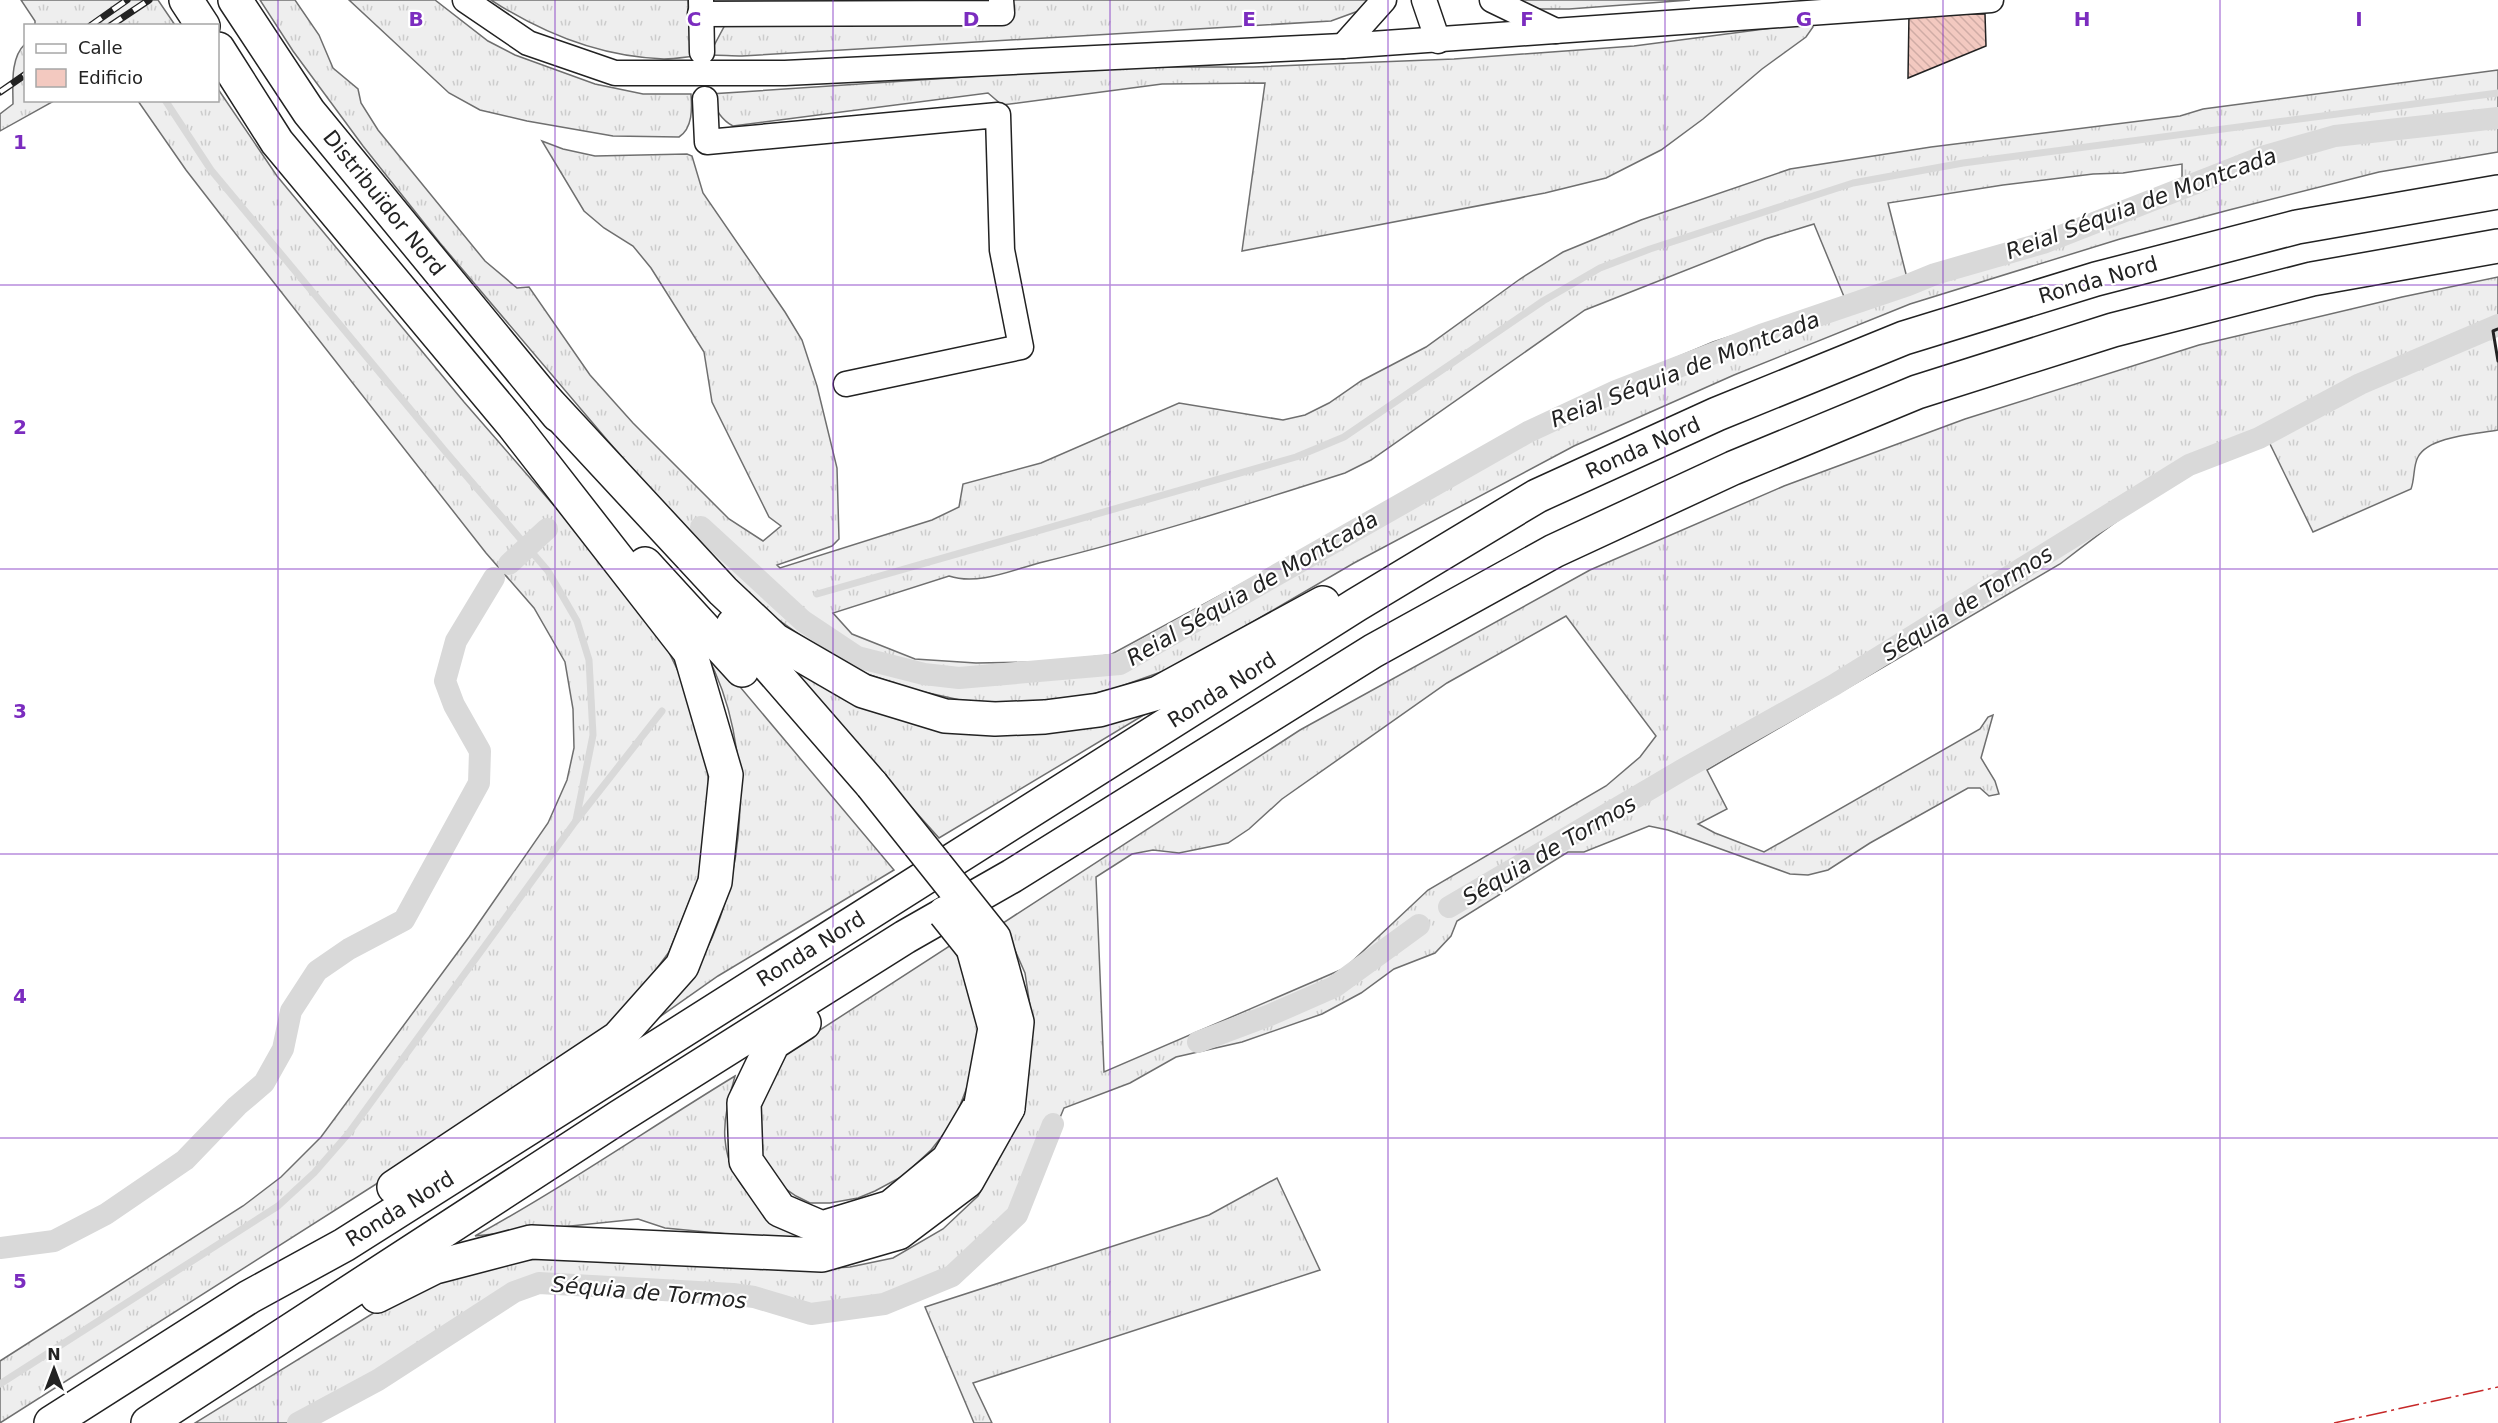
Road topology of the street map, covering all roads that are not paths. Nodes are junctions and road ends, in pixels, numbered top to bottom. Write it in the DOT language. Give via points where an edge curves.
graph roads {
  1 [pos="186,0"];
  2 [pos="235,0"];
  3 [pos="465,0"];
  4 [pos="1001,0"];
  5 [pos="1384,0"];
  6 [pos="1424,0"];
  7 [pos="1440,0"];
  8 [pos="1492,0"];
  9 [pos="1991,0"];
  10 [pos="701,7"];
  11 [pos="201,24"];
  12 [pos="1556,32"];
  13 [pos="1438,40"];
  14 [pos="1343,46"];
  15 [pos="219,51"];
  16 [pos="702,52"];
  17 [pos="705,99"];
  18 [pos="2498,192"];
  19 [pos="2498,246"];
  20 [pos="846,384"];
  21 [pos="544,398"];
  22 [pos="514,426"];
  23 [pos="1537,496"];
  24 [pos="865,794"];
  25 [pos="1012,876"];
  26 [pos="994,1106"];
  27 [pos="249,1297"];
  28 [pos="196,1393"];
  29 [pos="51,1423"];
  30 [pos="148,1423"];
  1 -- 11 [label="highway"];
  2 -- 21 [label="highway, Distribuïdor Nord" via="309,112"];
  3 -- 14 [label="street" via="528,43 615,73 785,73"];
  4 -- 10 [label="street" via="1002,13"];
  5 -- 14 [label="street"];
  6 -- 13 [label="street"];
  7 -- 13 [label="street"];
  8 -- 12 [label="street"];
  9 -- 12 [label="street"];
  10 -- 16 [label="street"];
  12 -- 13 [label="street"];
  13 -- 14 [label="street"];
  15 -- 22 [label="highway, Distribuïdor Nord" via="277,142"];
  17 -- 20 [label="street" via="707,142 998,115 1002,250 1021,347"];
  18 -- 23 [label="highway, Ronda Nord" via="2297,227 2096,279 1904,338 1717,414"];
  19 -- 25 [label="highway, Ronda Nord" via="2312,279 2113,330 1917,392 1733,468 1554,551 1373,651"];
  21 -- 23 [label="highway" via="723,591 775,640 863,691 945,716 1045,717 1100,710 1158,693 1350,588"];
  21 -- 24 [label="highway" via="715,604"];
  22 -- 24 [label="highway"];
  22 -- 27 [label="highway" via="690,652 726,775 715,882 682,966 618,1038 333,1228"];
  23 -- 27 [label="highway, Ronda Nord" via="1356,605 344,1245"];
  24 -- 26 [label="highway, bridge" via="973,948 995,1028"];
  25 -- 26 [label="highway" via="914,952 773,1043 744,1103 746,1161 780,1210 822,1228 891,1207 948,1160"];
  25 -- 28 [label="highway, Ronda Nord" via="905,937 619,1117"];
  26 -- 28 [label="highway" via="966,1181 898,1233 822,1255 531,1242 435,1267"];
  27 -- 29 [label="highway, Ronda Nord"];
  28 -- 30 [label="highway, Ronda Nord"];
}
